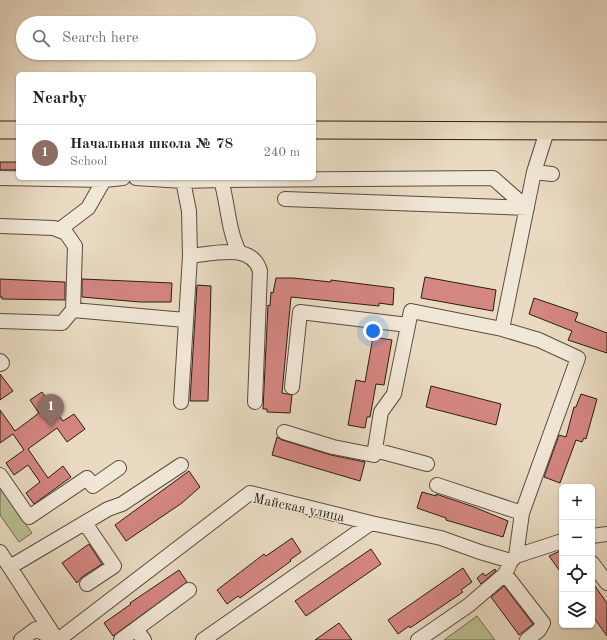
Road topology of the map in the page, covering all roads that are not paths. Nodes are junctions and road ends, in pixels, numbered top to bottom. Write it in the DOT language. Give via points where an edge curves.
graph roads {
  1 [pos="0,130"];
  2 [pos="16,130"];
  3 [pos="316,130"];
  4 [pos="547,131"];
  5 [pos="607,131"];
  6 [pos="534,172"];
  7 [pos="552,174"];
  8 [pos="0,178"];
  9 [pos="16,178"];
  10 [pos="316,179"];
  11 [pos="104,180"];
  12 [pos="167,180"];
  13 [pos="202,180"];
  14 [pos="221,180"];
  15 [pos="183,181"];
  16 [pos="285,199"];
  17 [pos="527,208"];
  18 [pos="0,226"];
  19 [pos="59,230"];
  20 [pos="238,252"];
  21 [pos="190,256"];
  22 [pos="73,310"];
  23 [pos="185,320"];
  24 [pos="0,321"];
  25 [pos="408,325"];
  26 [pos="502,328"];
  27 [pos="292,387"];
  28 [pos="181,402"];
  29 [pos="255,402"];
  30 [pos="284,432"];
  31 [pos="375,450"];
  32 [pos="427,464"];
  33 [pos="181,465"];
  34 [pos="119,468"];
  35 [pos="0,475"];
  36 [pos="437,485"];
  37 [pos="522,513"];
  38 [pos="371,523"];
  39 [pos="85,524"];
  40 [pos="607,534"];
  41 [pos="595,536"];
  42 [pos="559,542"];
  43 [pos="0,552"];
  44 [pos="514,558"];
  45 [pos="10,567"];
  46 [pos="595,567"];
  47 [pos="505,574"];
  48 [pos="607,583"];
  49 [pos="87,584"];
  50 [pos="189,590"];
  51 [pos="140,634"];
  52 [pos="21,640"];
  53 [pos="57,640"];
  54 [pos="120,640"];
  55 [pos="203,640"];
  56 [pos="418,640"];
  57 [pos="526,640"];
  1 -- 2 [label="main road"];
  3 -- 4 [label="main road"];
  4 -- 5 [label="main road"];
  4 -- 6 [label="street"];
  6 -- 7 [label="street"];
  6 -- 17 [label="street"];
  8 -- 9 [label="street"];
  10 -- 17 [label="street" via="493,178"];
  11 -- 19 [label="street" via="88,208"];
  12 -- 15 [label="street"];
  13 -- 15 [label="street"];
  14 -- 20 [label="street" via="233,241"];
  15 -- 21 [label="street" via="189,212"];
  16 -- 17 [label="street"];
  17 -- 26 [label="street"];
  18 -- 19 [label="street"];
  19 -- 22 [label="street" via="66,233 75,246"];
  20 -- 21 [label="street"];
  20 -- 29 [label="street" via="252,258 260,271"];
  21 -- 23 [label="street"];
  22 -- 23 [label="street"];
  22 -- 24 [label="street" via="62,323"];
  23 -- 28 [label="street"];
  25 -- 26 [label="street" via="411,311"];
  25 -- 27 [label="street" via="300,312"];
  25 -- 31 [label="street" via="394,394 381,412"];
  26 -- 37 [label="street" via="539,340 578,358"];
  30 -- 31 [label="street" via="333,448 374,454"];
  31 -- 32 [label="street"];
  33 -- 39 [label="street" via="122,504 108,509"];
  34 -- 35 [label="street" via="94,486 87,478 29,517"];
  36 -- 37 [label="street"];
  37 -- 44 [label="street"];
  38 -- 44 [label="street, Майская улица" via="441,538 480,552"];
  38 -- 53 [label="street, Майская улица" via="250,494"];
  38 -- 55 [label="street"];
  39 -- 45 [label="street"];
  39 -- 49 [label="street" via="114,566"];
  40 -- 41 [label="street"];
  42 -- 44 [label="street"];
  43 -- 45 [label="street"];
  44 -- 47 [label="street"];
  45 -- 53 [label="street"];
  46 -- 48 [label="street"];
  47 -- 56 [label="street" via="469,605"];
  47 -- 57 [label="street" via="543,623 539,630"];
  50 -- 51 [label="street"];
  51 -- 54 [label="street"];
  52 -- 53 [label="street" via="36,629"];
}
